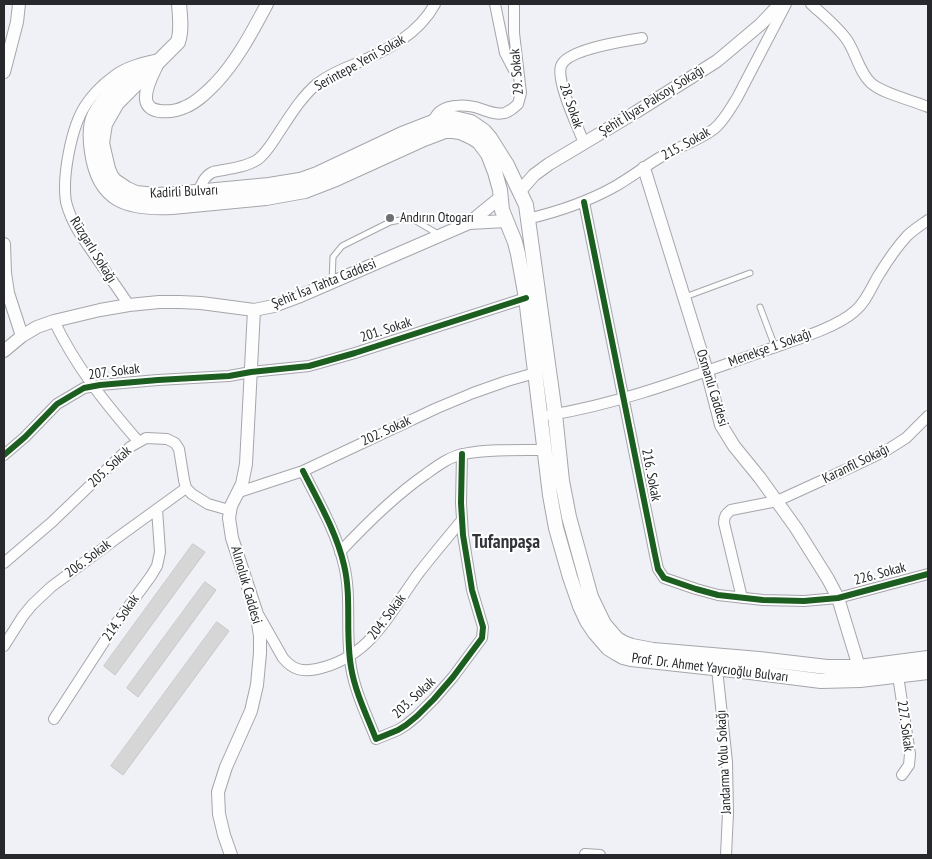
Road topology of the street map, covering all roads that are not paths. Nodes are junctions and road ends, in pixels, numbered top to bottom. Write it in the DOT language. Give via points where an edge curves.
graph roads {
  1 [pos="19,4"];
  2 [pos="179,4"];
  3 [pos="267,4"];
  4 [pos="436,4"];
  5 [pos="495,4"];
  6 [pos="514,4"];
  7 [pos="780,4"];
  8 [pos="786,4"];
  9 [pos="811,4"];
  10 [pos="642,38"];
  11 [pos="160,59"];
  12 [pos="4,72"];
  13 [pos="519,78"];
  14 [pos="928,107"];
  15 [pos="432,122"];
  16 [pos="584,143"];
  17 [pos="644,168"];
  18 [pos="198,192"];
  19 [pos="520,192"];
  20 [pos="501,197"];
  21 [pos="584,202"];
  22 [pos="527,219"];
  23 [pos="928,220"];
  24 [pos="506,221"];
  25 [pos="469,223"];
  26 [pos="441,235"];
  27 [pos="4,244"];
  28 [pos="750,273"];
  29 [pos="332,282"];
  30 [pos="684,297"];
  31 [pos="526,298"];
  32 [pos="129,305"];
  33 [pos="760,307"];
  34 [pos="254,310"];
  35 [pos="54,321"];
  36 [pos="22,336"];
  37 [pos="775,347"];
  38 [pos="4,351"];
  39 [pos="707,371"];
  40 [pos="251,372"];
  41 [pos="535,373"];
  42 [pos="93,386"];
  43 [pos="623,398"];
  44 [pos="555,414"];
  45 [pos="928,416"];
  46 [pos="540,417"];
  47 [pos="138,441"];
  48 [pos="544,450"];
  49 [pos="462,454"];
  50 [pos="4,455"];
  51 [pos="302,471"];
  52 [pos="186,488"];
  53 [pos="239,492"];
  54 [pos="777,501"];
  55 [pos="157,509"];
  56 [pos="229,510"];
  57 [pos="462,520"];
  58 [pos="340,552"];
  59 [pos="4,563"];
  60 [pos="928,574"];
  61 [pos="742,598"];
  62 [pos="838,598"];
  63 [pos="256,611"];
  64 [pos="4,646"];
  65 [pos="350,656"];
  66 [pos="928,658"];
  67 [pos="859,667"];
  68 [pos="717,669"];
  69 [pos="928,672"];
  70 [pos="898,676"];
  71 [pos="54,719"];
  72 [pos="902,775"];
  73 [pos="585,854"];
  74 [pos="232,855"];
  75 [pos="600,855"];
  76 [pos="726,855"];
  1 -- 12 [label="street"];
  2 -- 11 [label="main road" via="178,42"];
  3 -- 11 [label="street" via="228,68 214,85 185,108 160,111 147,103 146,92"];
  4 -- 18 [label="street, Serintepe Yeni Sokak" via="407,36 310,90 264,155 242,166 208,174"];
  5 -- 13 [label="street" via="505,53"];
  6 -- 13 [label="street, 29. Sokak"];
  7 -- 16 [label="street, Şehit İlyas Paksoy Sokağı" via="717,61"];
  8 -- 17 [label="street, 215. Sokak" via="721,122"];
  9 -- 14 [label="street" via="846,38 869,82"];
  10 -- 16 [label="street, 28. Sokak" via="582,51 563,62 560,71 564,90"];
  11 -- 18 [label="main road, Kadirli Bulvarı" via="117,103 109,116 102,137 105,162 115,181 136,193"];
  11 -- 20 [label="main road, Kadirli Bulvarı" via="118,86 104,101 92,123 92,153 98,175 110,194 126,203 172,207 306,191 438,133 453,131 466,134 484,148 495,172"];
  11 -- 32 [label="street, Rüzgarlı Sokağı" via="115,75 90,99 78,119 65,176 66,202 74,223"];
  13 -- 15 [label="street, 29. Sokak" via="520,98 512,109 492,113 453,106 439,112"];
  15 -- 18 [label="main road, Kadirli Bulvarı" via="309,178"];
  15 -- 19 [label="main road, Kadirli Bulvarı" via="454,118 478,126 508,165"];
  16 -- 19 [label="street, Şehit İlyas Paksoy Sokağı" via="541,169"];
  17 -- 21 [label="street, 215. Sokak"];
  17 -- 30 [label="street, Osmanlı Caddesi"];
  19 -- 20 [label="main road" via="510,192"];
  19 -- 22 [label="main road, Kadirli Bulvarı"];
  20 -- 24 [label="main road, Kadirli Bulvarı"];
  20 -- 25 [label="street, Şehit İsa Tahta Caddesi"];
  21 -- 22 [label="street, 215. Sokak"];
  21 -- 43 [label="street, 216. Sokak"];
  22 -- 24 [label="main road"];
  22 -- 44 [label="main road, Prof. Dr. Ahmet Yaycıoğlu Bulvarı"];
  23 -- 37 [label="street, Menekşe 1 Sokağı" via="902,241 855,311 835,323"];
  24 -- 25 [label="street, Şehit İsa Tahta Caddesi"];
  24 -- 31 [label="main road, Prof. Dr. Ahmet Yaycıoğlu Bulvarı" via="516,248"];
  25 -- 26 [label="street, Şehit İsa Tahta Caddesi"];
  26 -- 29 [label="street, Şehit İsa Tahta Caddesi"];
  26 -- 29 [label="lane" via="411,218 390,222 342,246 333,257"];
  27 -- 36 [label="street" via="6,283"];
  28 -- 30 [label="lane"];
  29 -- 34 [label="street, Şehit İsa Tahta Caddesi" via="274,306"];
  30 -- 39 [label="street, Osmanlı Caddesi"];
  31 -- 40 [label="street, 201. Sokak" via="329,361"];
  31 -- 41 [label="main road, Prof. Dr. Ahmet Yaycıoğlu Bulvarı"];
  32 -- 34 [label="street, Şehit İsa Tahta Caddesi" via="180,302"];
  32 -- 35 [label="street, Şehit İsa Tahta Caddesi"];
  33 -- 37 [label="lane"];
  34 -- 40 [label="street"];
  35 -- 36 [label="street, Şehit İsa Tahta Caddesi"];
  35 -- 42 [label="street"];
  36 -- 38 [label="street, Şehit İsa Tahta Caddesi"];
  37 -- 39 [label="street, Menekşe 1 Sokağı"];
  39 -- 43 [label="street, Menekşe 1 Sokağı"];
  39 -- 54 [label="street, Osmanlı Caddesi" via="724,430"];
  40 -- 42 [label="street, 207. Sokak" via="217,378"];
  40 -- 53 [label="street" via="246,464"];
  41 -- 46 [label="main road, Prof. Dr. Ahmet Yaycıoğlu Bulvarı"];
  41 -- 51 [label="street, 202. Sokak" via="458,398"];
  42 -- 47 [label="street"];
  42 -- 50 [label="street, 207. Sokak" via="75,392 57,404"];
  43 -- 44 [label="street, Menekşe 1 Sokağı"];
  43 -- 61 [label="street, 216. Sokak" via="660,574 696,589"];
  44 -- 46 [label="street, Menekşe 1 Sokağı"];
  44 -- 67 [label="main road, Prof. Dr. Ahmet Yaycıoğlu Bulvarı" via="568,517 584,577 599,616 618,639 653,650 827,668"];
  45 -- 54 [label="street, Karanfil Sokağı" via="906,438 887,450"];
  46 -- 48 [label="main road, Prof. Dr. Ahmet Yaycıoğlu Bulvarı"];
  47 -- 52 [label="street, 205. Sokak" via="156,438 175,443"];
  47 -- 59 [label="street, 205. Sokak"];
  48 -- 49 [label="street"];
  48 -- 68 [label="main road, Prof. Dr. Ahmet Yaycıoğlu Bulvarı" via="561,546 574,591 595,633 608,648 623,657"];
  49 -- 57 [label="street, 203. Sokak"];
  49 -- 58 [label="street" via="440,464 403,491"];
  51 -- 53 [label="street, 202. Sokak"];
  51 -- 58 [label="street, 203. Sokak"];
  52 -- 55 [label="street, 206. Sokak"];
  52 -- 56 [label="street" via="208,504"];
  53 -- 56 [label="street"];
  54 -- 61 [label="street, Karanfil Sokağı" via="731,510 724,518"];
  54 -- 62 [label="street, Osmanlı Caddesi"];
  55 -- 64 [label="street, 206. Sokak" via="42,595 23,616"];
  55 -- 71 [label="street, 214. Sokak" via="160,552 156,566"];
  56 -- 63 [label="street, Alınoluk Caddesi" via="232,538"];
  57 -- 65 [label="street, 204. Sokak" via="375,636"];
  57 -- 65 [label="street, 203. Sokak" via="472,590 484,633 453,678 406,725 376,739 352,673"];
  58 -- 65 [label="street, 203. Sokak" via="347,580"];
  60 -- 62 [label="street, 226. Sokak"];
  61 -- 62 [label="street, 216. Sokak" via="804,601"];
  62 -- 67 [label="street, Osmanlı Caddesi"];
  63 -- 65 [label="street, 204. Sokak" via="283,658 295,669 326,667"];
  63 -- 74 [label="street, Alınoluk Caddesi" via="260,653 254,700 218,792 219,814"];
  66 -- 67 [label="main road, Prof. Dr. Ahmet Yaycıoğlu Bulvarı"];
  68 -- 70 [label="main road, Prof. Dr. Ahmet Yaycıoğlu Bulvarı" via="821,681"];
  68 -- 76 [label="street, Jandarma Yolu Sokağı" via="726,762"];
  69 -- 70 [label="main road, Prof. Dr. Ahmet Yaycıoğlu Bulvarı"];
  70 -- 72 [label="street, 227. Sokak" via="910,754 909,765"];
  73 -- 75 [label="street"];
}
